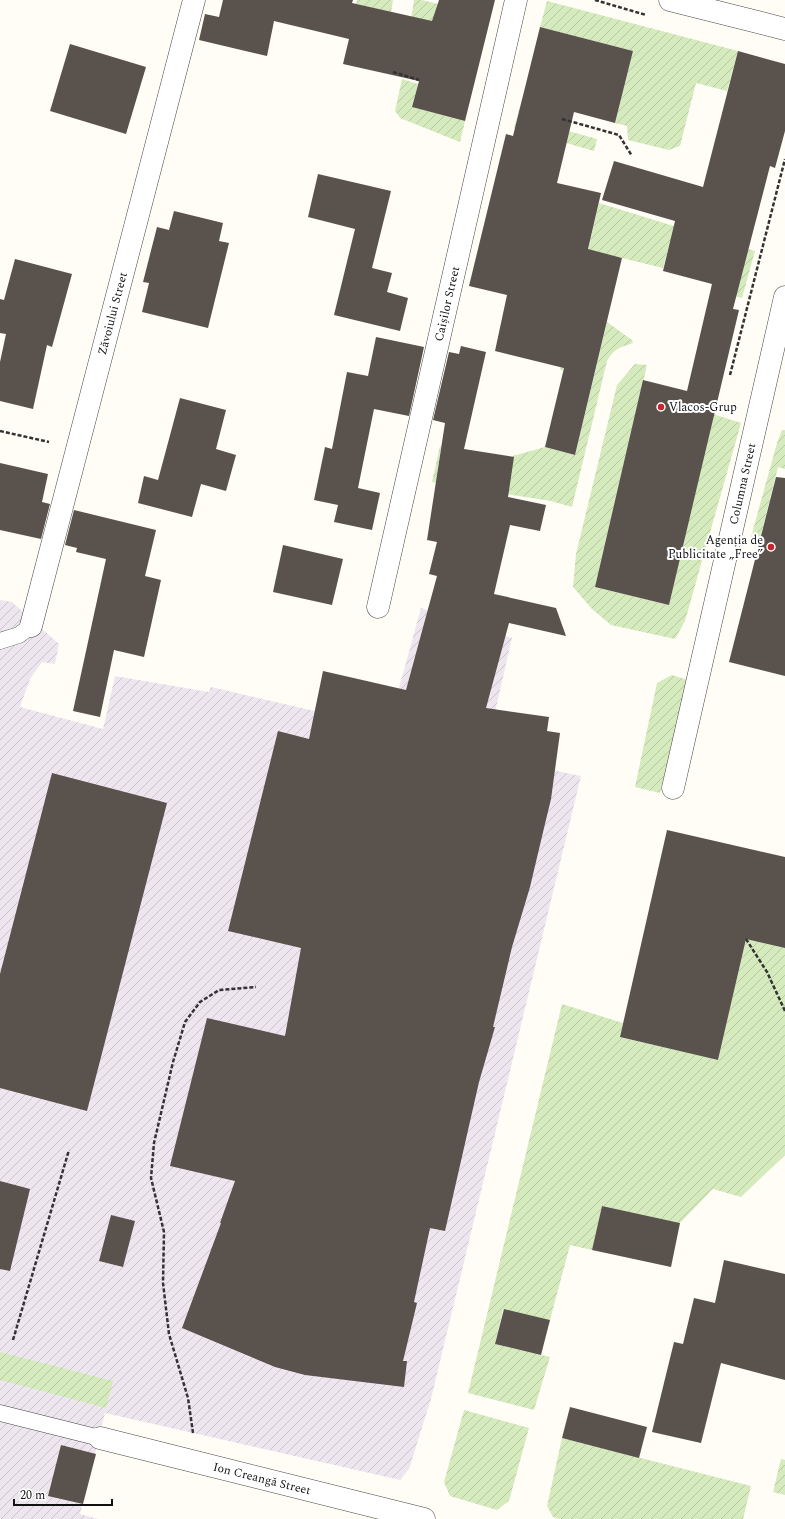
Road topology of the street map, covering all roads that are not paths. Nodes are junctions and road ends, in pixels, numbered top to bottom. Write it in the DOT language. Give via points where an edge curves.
graph roads {
  1 [pos="194,0"];
  2 [pos="516,0"];
  3 [pos="670,0"];
  4 [pos="785,28"];
  5 [pos="785,296"];
  6 [pos="378,607"];
  7 [pos="31,626"];
  8 [pos="0,641"];
  9 [pos="673,788"];
  10 [pos="0,1413"];
  11 [pos="100,1438"];
  12 [pos="424,1519"];
  1 -- 7 [label="street, Zăvoiului Street"];
  2 -- 6 [label="street, Caișilor Street"];
  3 -- 4 [label="street"];
  5 -- 9 [label="street, Columna Street"];
  7 -- 8 [label="lane" via="19,635"];
  10 -- 11 [label="lane"];
  11 -- 12 [label="street, Ion Creangă Street"];
}
